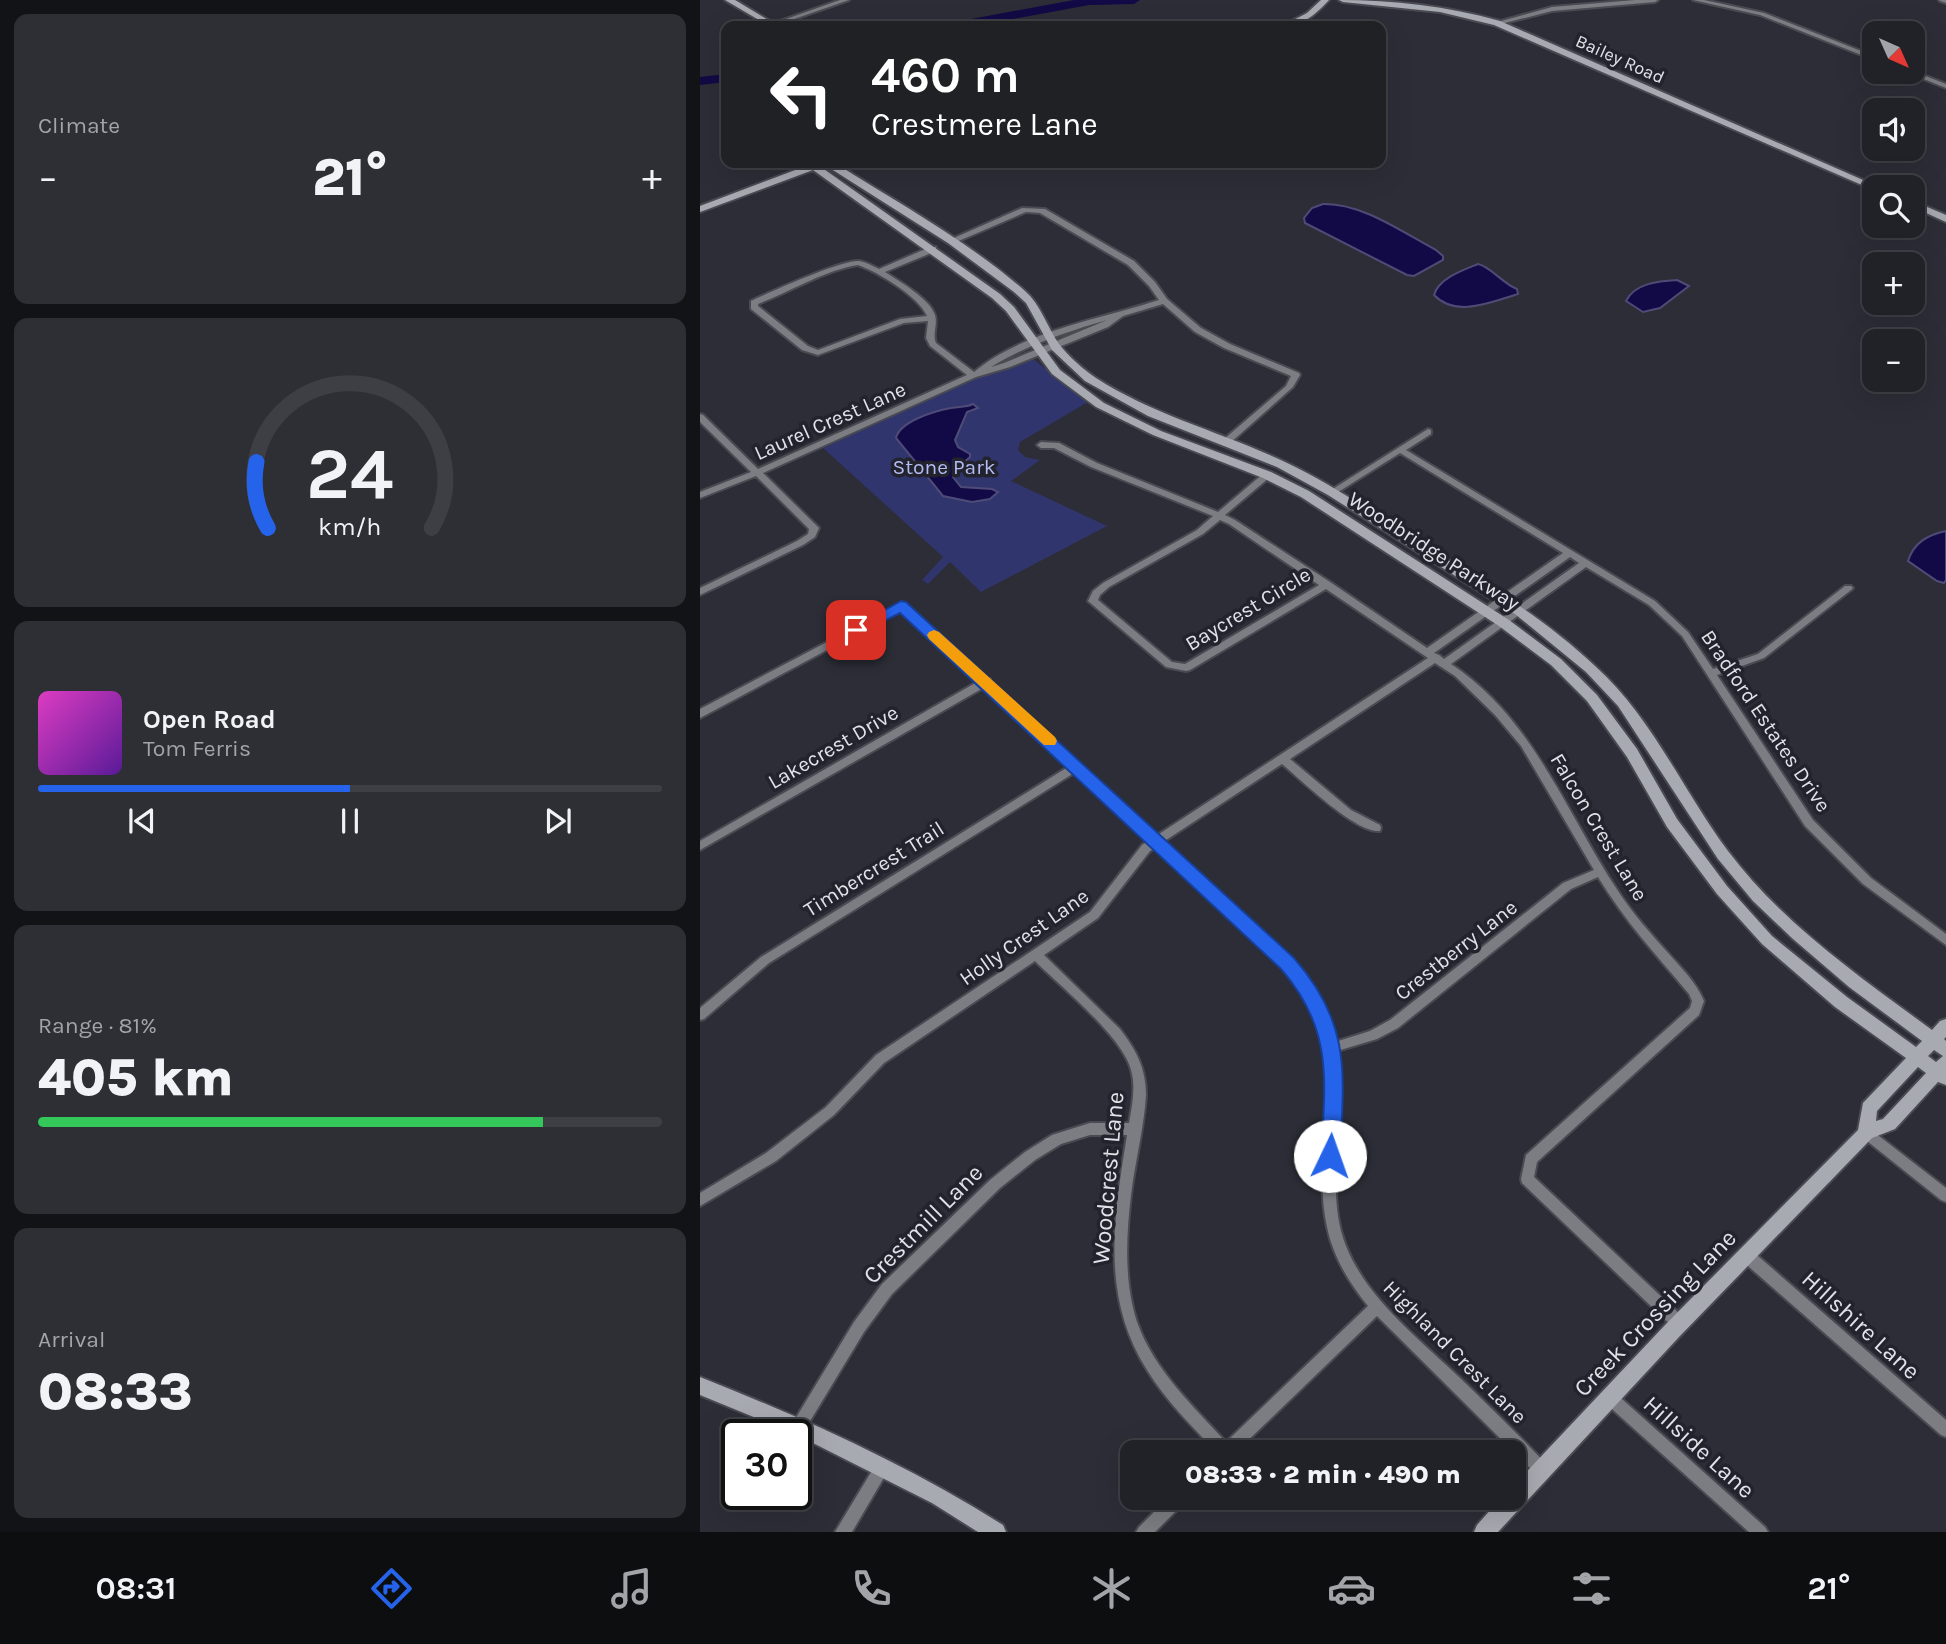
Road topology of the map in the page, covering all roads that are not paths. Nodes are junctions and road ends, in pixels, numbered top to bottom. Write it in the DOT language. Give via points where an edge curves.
graph roads {
  1 [pos="729,0"];
  2 [pos="846,0"];
  3 [pos="1325,0"];
  4 [pos="1343,0"];
  5 [pos="1655,0"];
  6 [pos="1696,0"];
  7 [pos="765,21"];
  8 [pos="787,21"];
  9 [pos="1297,21"];
  10 [pos="1497,23"];
  11 [pos="1862,53"];
  12 [pos="1925,78"];
  13 [pos="1946,86"];
  14 [pos="808,168"];
  15 [pos="824,168"];
  16 [pos="837,168"];
  17 [pos="1862,182"];
  18 [pos="700,209"];
  19 [pos="1925,209"];
  20 [pos="1946,219"];
  21 [pos="951,242"];
  22 [pos="933,249"];
  23 [pos="879,272"];
  24 [pos="1164,301"];
  25 [pos="931,318"];
  26 [pos="1051,340"];
  27 [pos="1036,346"];
  28 [pos="973,375"];
  29 [pos="700,417"];
  30 [pos="1427,432"];
  31 [pos="1226,442"];
  32 [pos="1041,445"];
  33 [pos="1399,450"];
  34 [pos="758,473"];
  35 [pos="1267,475"];
  36 [pos="1332,492"];
  37 [pos="700,495"];
  38 [pos="1219,516"];
  39 [pos="1570,553"];
  40 [pos="1586,563"];
  41 [pos="1327,584"];
  42 [pos="1848,588"];
  43 [pos="700,592"];
  44 [pos="1505,601"];
  45 [pos="1520,611"];
  46 [pos="1488,612"];
  47 [pos="1504,623"];
  48 [pos="1436,658"];
  49 [pos="1712,673"];
  50 [pos="986,682"];
  51 [pos="700,713"];
  52 [pos="1282,758"];
  53 [pos="1076,767"];
  54 [pos="1376,828"];
  55 [pos="1156,842"];
  56 [pos="700,846"];
  57 [pos="1600,872"];
  58 [pos="1946,940"];
  59 [pos="1037,955"];
  60 [pos="700,1015"];
  61 [pos="1946,1026"];
  62 [pos="1939,1045"];
  63 [pos="1331,1048"];
  64 [pos="1917,1056"];
  65 [pos="1943,1071"];
  66 [pos="1135,1129"];
  67 [pos="1866,1133"];
  68 [pos="1946,1196"];
  69 [pos="700,1200"];
  70 [pos="1745,1254"];
  71 [pos="1377,1307"];
  72 [pos="1679,1323"];
  73 [pos="700,1386"];
  74 [pos="1608,1396"];
  75 [pos="782,1419"];
  76 [pos="803,1419"];
  77 [pos="1946,1430"];
  78 [pos="812,1433"];
  79 [pos="1215,1440"];
  80 [pos="1238,1440"];
  81 [pos="881,1469"];
  82 [pos="1541,1469"];
  83 [pos="1167,1510"];
  84 [pos="843,1532"];
  85 [pos="996,1532"];
  86 [pos="1144,1532"];
  87 [pos="1484,1532"];
  88 [pos="1760,1532"];
  1 -- 7 [label="main road"];
  2 -- 8 [label="street"];
  3 -- 9 [label="main road"];
  4 -- 10 [label="main road, Bailey Road" via="1433,8"];
  5 -- 10 [label="street" via="1552,9"];
  6 -- 11 [label="street" via="1762,14"];
  10 -- 17 [label="main road, Bailey Road"];
  12 -- 13 [label="street"];
  14 -- 18 [label="main road"];
  15 -- 22 [label="main road, Woodbridge Parkway"];
  16 -- 21 [label="main road, Woodbridge Parkway"];
  19 -- 20 [label="main road"];
  21 -- 24 [label="street" via="1025,210 1038,210 1131,263"];
  21 -- 26 [label="main road, Woodbridge Parkway" via="1024,295"];
  22 -- 23 [label="street"];
  22 -- 27 [label="main road, Woodbridge Parkway" via="1010,309"];
  23 -- 25 [label="street" via="923,304"];
  23 -- 25 [label="street" via="864,264 847,265 762,299 754,307 805,348 818,353 903,321"];
  24 -- 26 [label="street, Laurel Crest Lane"];
  24 -- 31 [label="street" via="1213,339 1296,374 1289,387"];
  25 -- 28 [label="street" via="933,344"];
  26 -- 27 [label="street, Laurel Crest Lane"];
  26 -- 31 [label="main road, Woodbridge Parkway" via="1066,360 1117,396"];
  27 -- 28 [label="street, Laurel Crest Lane"];
  27 -- 35 [label="main road, Woodbridge Parkway" via="1056,372 1122,417"];
  28 -- 34 [label="street, Laurel Crest Lane"];
  29 -- 34 [label="street"];
  30 -- 33 [label="street"];
  31 -- 36 [label="main road, Woodbridge Parkway" via="1281,464"];
  32 -- 38 [label="street, Falcon Crest Lane" via="1056,445 1129,481"];
  33 -- 36 [label="street"];
  33 -- 39 [label="street, Bradford Estates Drive"];
  34 -- 37 [label="street, Laurel Crest Lane"];
  34 -- 43 [label="street" via="814,531 800,543"];
  35 -- 38 [label="street, Baycrest Circle"];
  35 -- 46 [label="main road, Woodbridge Parkway"];
  36 -- 44 [label="main road, Woodbridge Parkway"];
  38 -- 41 [label="street, Falcon Crest Lane"];
  38 -- 41 [label="street, Baycrest Circle" via="1093,597 1100,609 1170,665 1179,669 1193,666"];
  39 -- 40 [label="street, Bradford Estates Drive"];
  39 -- 44 [label="street, Holly Crest Lane"];
  40 -- 45 [label="street, Holly Crest Lane"];
  40 -- 49 [label="street, Bradford Estates Drive" via="1652,603 1685,634"];
  41 -- 48 [label="street, Falcon Crest Lane"];
  42 -- 49 [label="street" via="1761,656"];
  44 -- 45 [label="main road, Woodbridge Parkway"];
  44 -- 46 [label="street, Holly Crest Lane"];
  45 -- 47 [label="street, Holly Crest Lane"];
  45 -- 62 [label="main road, Woodbridge Parkway" via="1591,669 1623,703 1723,855 1759,897 1807,943"];
  46 -- 47 [label="main road, Woodbridge Parkway"];
  46 -- 48 [label="street, Holly Crest Lane"];
  47 -- 48 [label="street, Holly Crest Lane"];
  47 -- 64 [label="main road, Woodbridge Parkway" via="1556,662 1592,698 1632,753 1672,823 1767,940 1841,1002"];
  48 -- 52 [label="street, Holly Crest Lane"];
  48 -- 57 [label="street, Falcon Crest Lane" via="1486,698 1525,743"];
  49 -- 58 [label="street, Bradford Estates Drive" via="1809,823 1867,881"];
  50 -- 51 [label="street, Highland Crest Lane" via="901,606"];
  50 -- 53 [label="street, Highland Crest Lane"];
  50 -- 56 [label="street, Lakecrest Drive"];
  52 -- 54 [label="street" via="1347,813"];
  52 -- 55 [label="street, Holly Crest Lane"];
  53 -- 55 [label="street, Highland Crest Lane"];
  53 -- 60 [label="street, Timbercrest Trail" via="765,960"];
  55 -- 59 [label="street, Holly Crest Lane" via="1136,859 1101,909"];
  55 -- 63 [label="street, Highland Crest Lane" via="1306,985"];
  57 -- 63 [label="street, Crestberry Lane" via="1567,886 1394,1024"];
  57 -- 72 [label="street, Falcon Crest Lane" via="1639,928 1694,991 1697,1006 1531,1159 1527,1179"];
  59 -- 66 [label="street, Woodcrest Lane" via="1134,1058 1140,1083"];
  59 -- 69 [label="street, Holly Crest Lane" via="880,1059 830,1111 771,1157"];
  61 -- 62 [label="main road, Creek Crossing Lane"];
  62 -- 64 [label="main road, Creek Crossing Lane"];
  63 -- 71 [label="street, Highland Crest Lane" via="1335,1070 1331,1217 1349,1269"];
  64 -- 65 [label="main road, Woodbridge Parkway"];
  64 -- 67 [label="main road, Creek Crossing Lane" via="1869,1108"];
  65 -- 67 [label="main road, Creek Crossing Lane" via="1889,1124"];
  66 -- 76 [label="street, Crestmill Lane" via="1090,1129 1057,1139 995,1184 887,1289"];
  66 -- 79 [label="street, Woodcrest Lane" via="1119,1241 1124,1297 1143,1352"];
  67 -- 68 [label="street"];
  67 -- 70 [label="main road, Creek Crossing Lane"];
  70 -- 72 [label="main road, Creek Crossing Lane"];
  70 -- 77 [label="street, Hillshire Lane"];
  71 -- 80 [label="street"];
  71 -- 82 [label="street, Highland Crest Lane"];
  72 -- 74 [label="main road, Creek Crossing Lane"];
  73 -- 75 [label="main road"];
  74 -- 82 [label="main road, Creek Crossing Lane"];
  74 -- 88 [label="street, Hillside Lane"];
  78 -- 81 [label="main road"];
  81 -- 84 [label="street"];
  81 -- 85 [label="main road" via="939,1496"];
  82 -- 87 [label="main road, Creek Crossing Lane"];
  83 -- 86 [label="street"];
}
